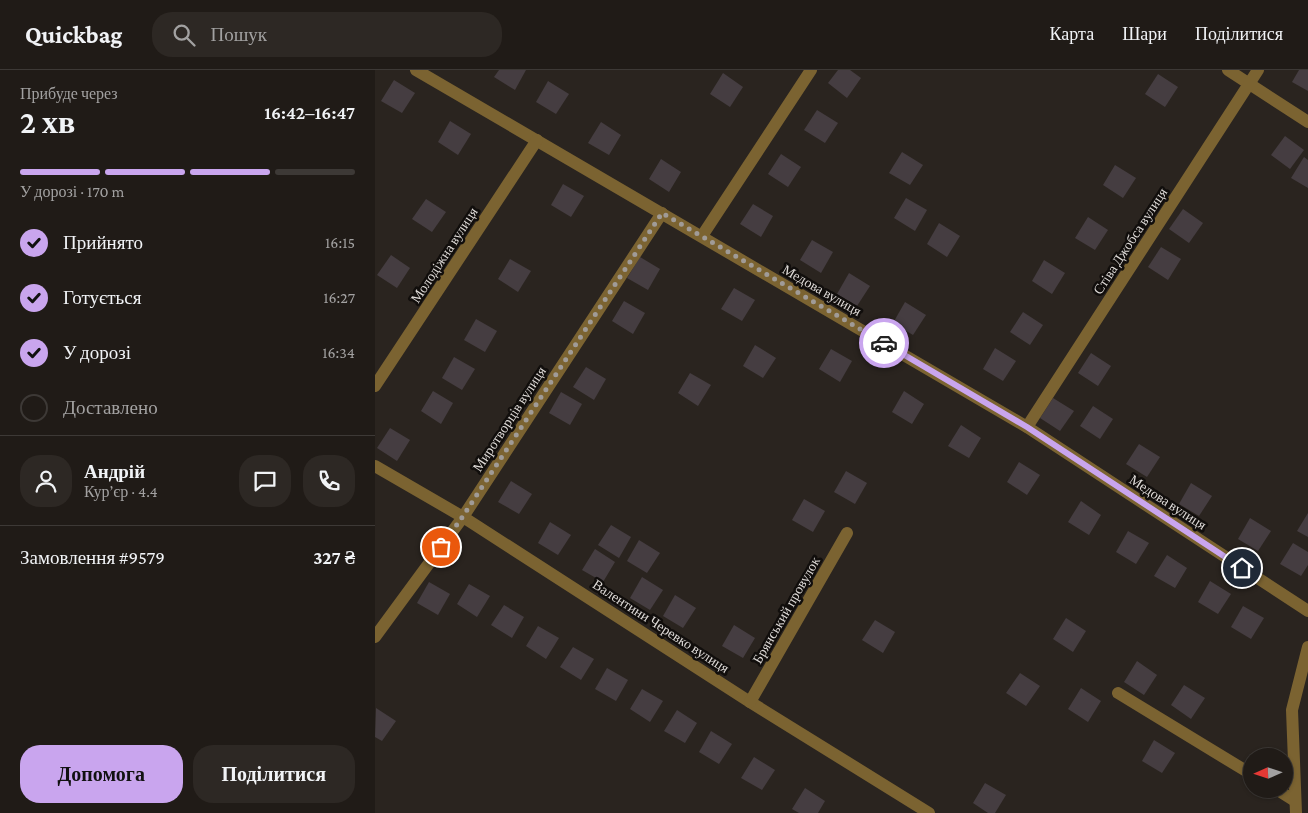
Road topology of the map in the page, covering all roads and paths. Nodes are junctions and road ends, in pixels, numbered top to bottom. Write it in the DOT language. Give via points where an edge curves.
graph roads {
  1 [pos="416,70"];
  2 [pos="811,70"];
  3 [pos="1229,70"];
  4 [pos="1258,70"];
  5 [pos="1250,83"];
  6 [pos="1308,122"];
  7 [pos="537,140"];
  8 [pos="662,213"];
  9 [pos="702,236"];
  10 [pos="375,386"];
  11 [pos="1027,427"];
  12 [pos="375,466"];
  13 [pos="463,516"];
  14 [pos="847,533"];
  15 [pos="1308,611"];
  16 [pos="375,637"];
  17 [pos="1308,647"];
  18 [pos="1119,693"];
  19 [pos="750,702"];
  20 [pos="1243,769"];
  21 [pos="1286,798"];
  22 [pos="1295,807"];
  23 [pos="929,813"];
  1 -- 7 [label="street, Медова вулиця"];
  2 -- 9 [label="street"];
  3 -- 5 [label="street"];
  4 -- 5 [label="street, Стіва Джобса вулиця"];
  5 -- 6 [label="street"];
  5 -- 11 [label="street, Стіва Джобса вулиця"];
  7 -- 8 [label="street, Медова вулиця"];
  7 -- 10 [label="street, Молодіжна вулиця"];
  8 -- 9 [label="street, Медова вулиця"];
  8 -- 13 [label="street, Миротворців вулиця"];
  9 -- 11 [label="street, Медова вулиця"];
  11 -- 15 [label="street, Медова вулиця"];
  12 -- 13 [label="street, Валентини Черевко вулиця"];
  13 -- 16 [label="street, Миротворців вулиця"];
  13 -- 19 [label="street, Валентини Черевко вулиця"];
  14 -- 19 [label="street, Брянський провулок"];
  17 -- 22 [label="street" via="1292,710"];
  18 -- 20 [label="street"];
  19 -- 23 [label="street, Валентини Черевко вулиця"];
  21 -- 22 [label="street"];
}
